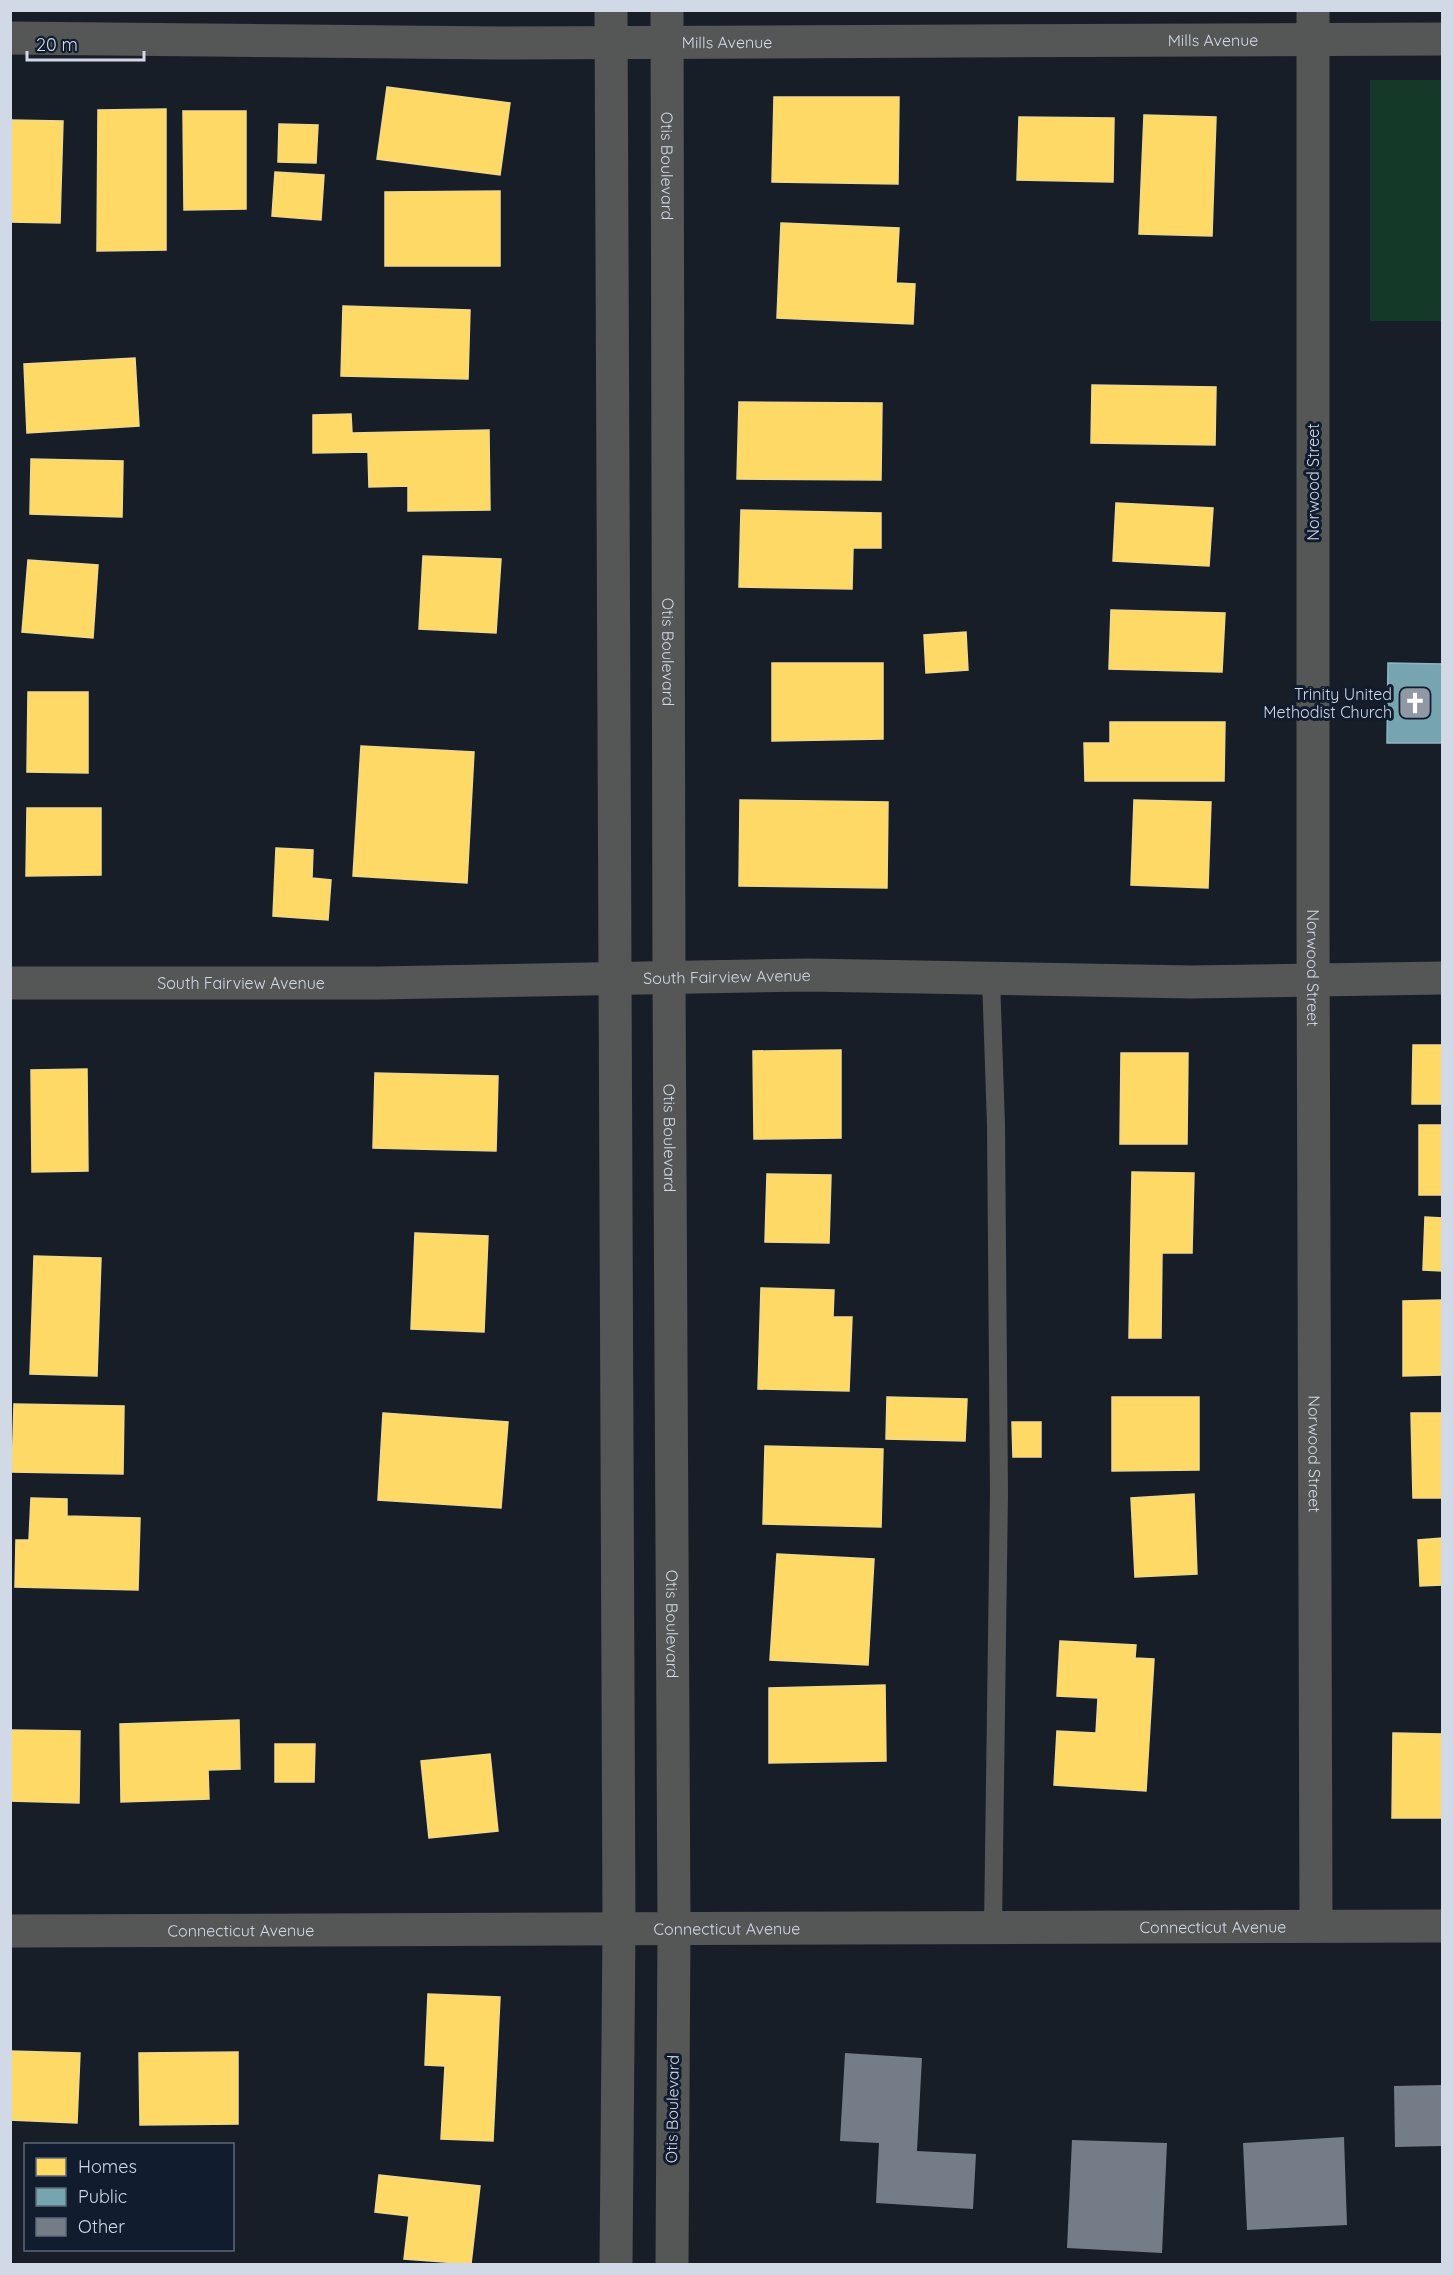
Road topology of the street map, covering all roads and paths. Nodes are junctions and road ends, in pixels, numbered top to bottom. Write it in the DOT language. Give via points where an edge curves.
graph roads {
  1 [pos="1313,25"];
  2 [pos="611,26"];
  3 [pos="667,26"];
  4 [pos="10,38"];
  5 [pos="1443,39"];
  6 [pos="669,978"];
  7 [pos="991,978"];
  8 [pos="1443,978"];
  9 [pos="614,979"];
  10 [pos="1313,980"];
  11 [pos="10,983"];
  12 [pos="1316,1926"];
  13 [pos="1443,1926"];
  14 [pos="619,1927"];
  15 [pos="674,1927"];
  16 [pos="993,1927"];
  17 [pos="10,1931"];
  18 [pos="616,2265"];
  19 [pos="672,2265"];
  1 -- 3 [label="street, Mills Avenue"];
  1 -- 5 [label="street, Mills Avenue"];
  1 -- 10 [label="street, Norwood Street"];
  2 -- 3 [label="street, Mills Avenue"];
  2 -- 4 [label="street, Mills Avenue" via="488,43"];
  2 -- 9 [label="street"];
  3 -- 6 [label="street, Otis Boulevard"];
  6 -- 7 [label="street, South Fairview Avenue"];
  6 -- 9 [label="street, South Fairview Avenue"];
  6 -- 15 [label="street, Otis Boulevard"];
  7 -- 10 [label="street, South Fairview Avenue"];
  7 -- 16 [label="lane" via="999,1493"];
  8 -- 10 [label="street, South Fairview Avenue"];
  9 -- 11 [label="street, South Fairview Avenue" via="379,984"];
  9 -- 14 [label="street"];
  10 -- 12 [label="street, Norwood Street"];
  12 -- 13 [label="street, Connecticut Avenue"];
  12 -- 16 [label="street, Connecticut Avenue"];
  14 -- 15 [label="street, Connecticut Avenue"];
  14 -- 17 [label="street, Connecticut Avenue"];
  14 -- 18 [label="street"];
  15 -- 16 [label="street, Connecticut Avenue"];
  15 -- 19 [label="street, Otis Boulevard"];
}
